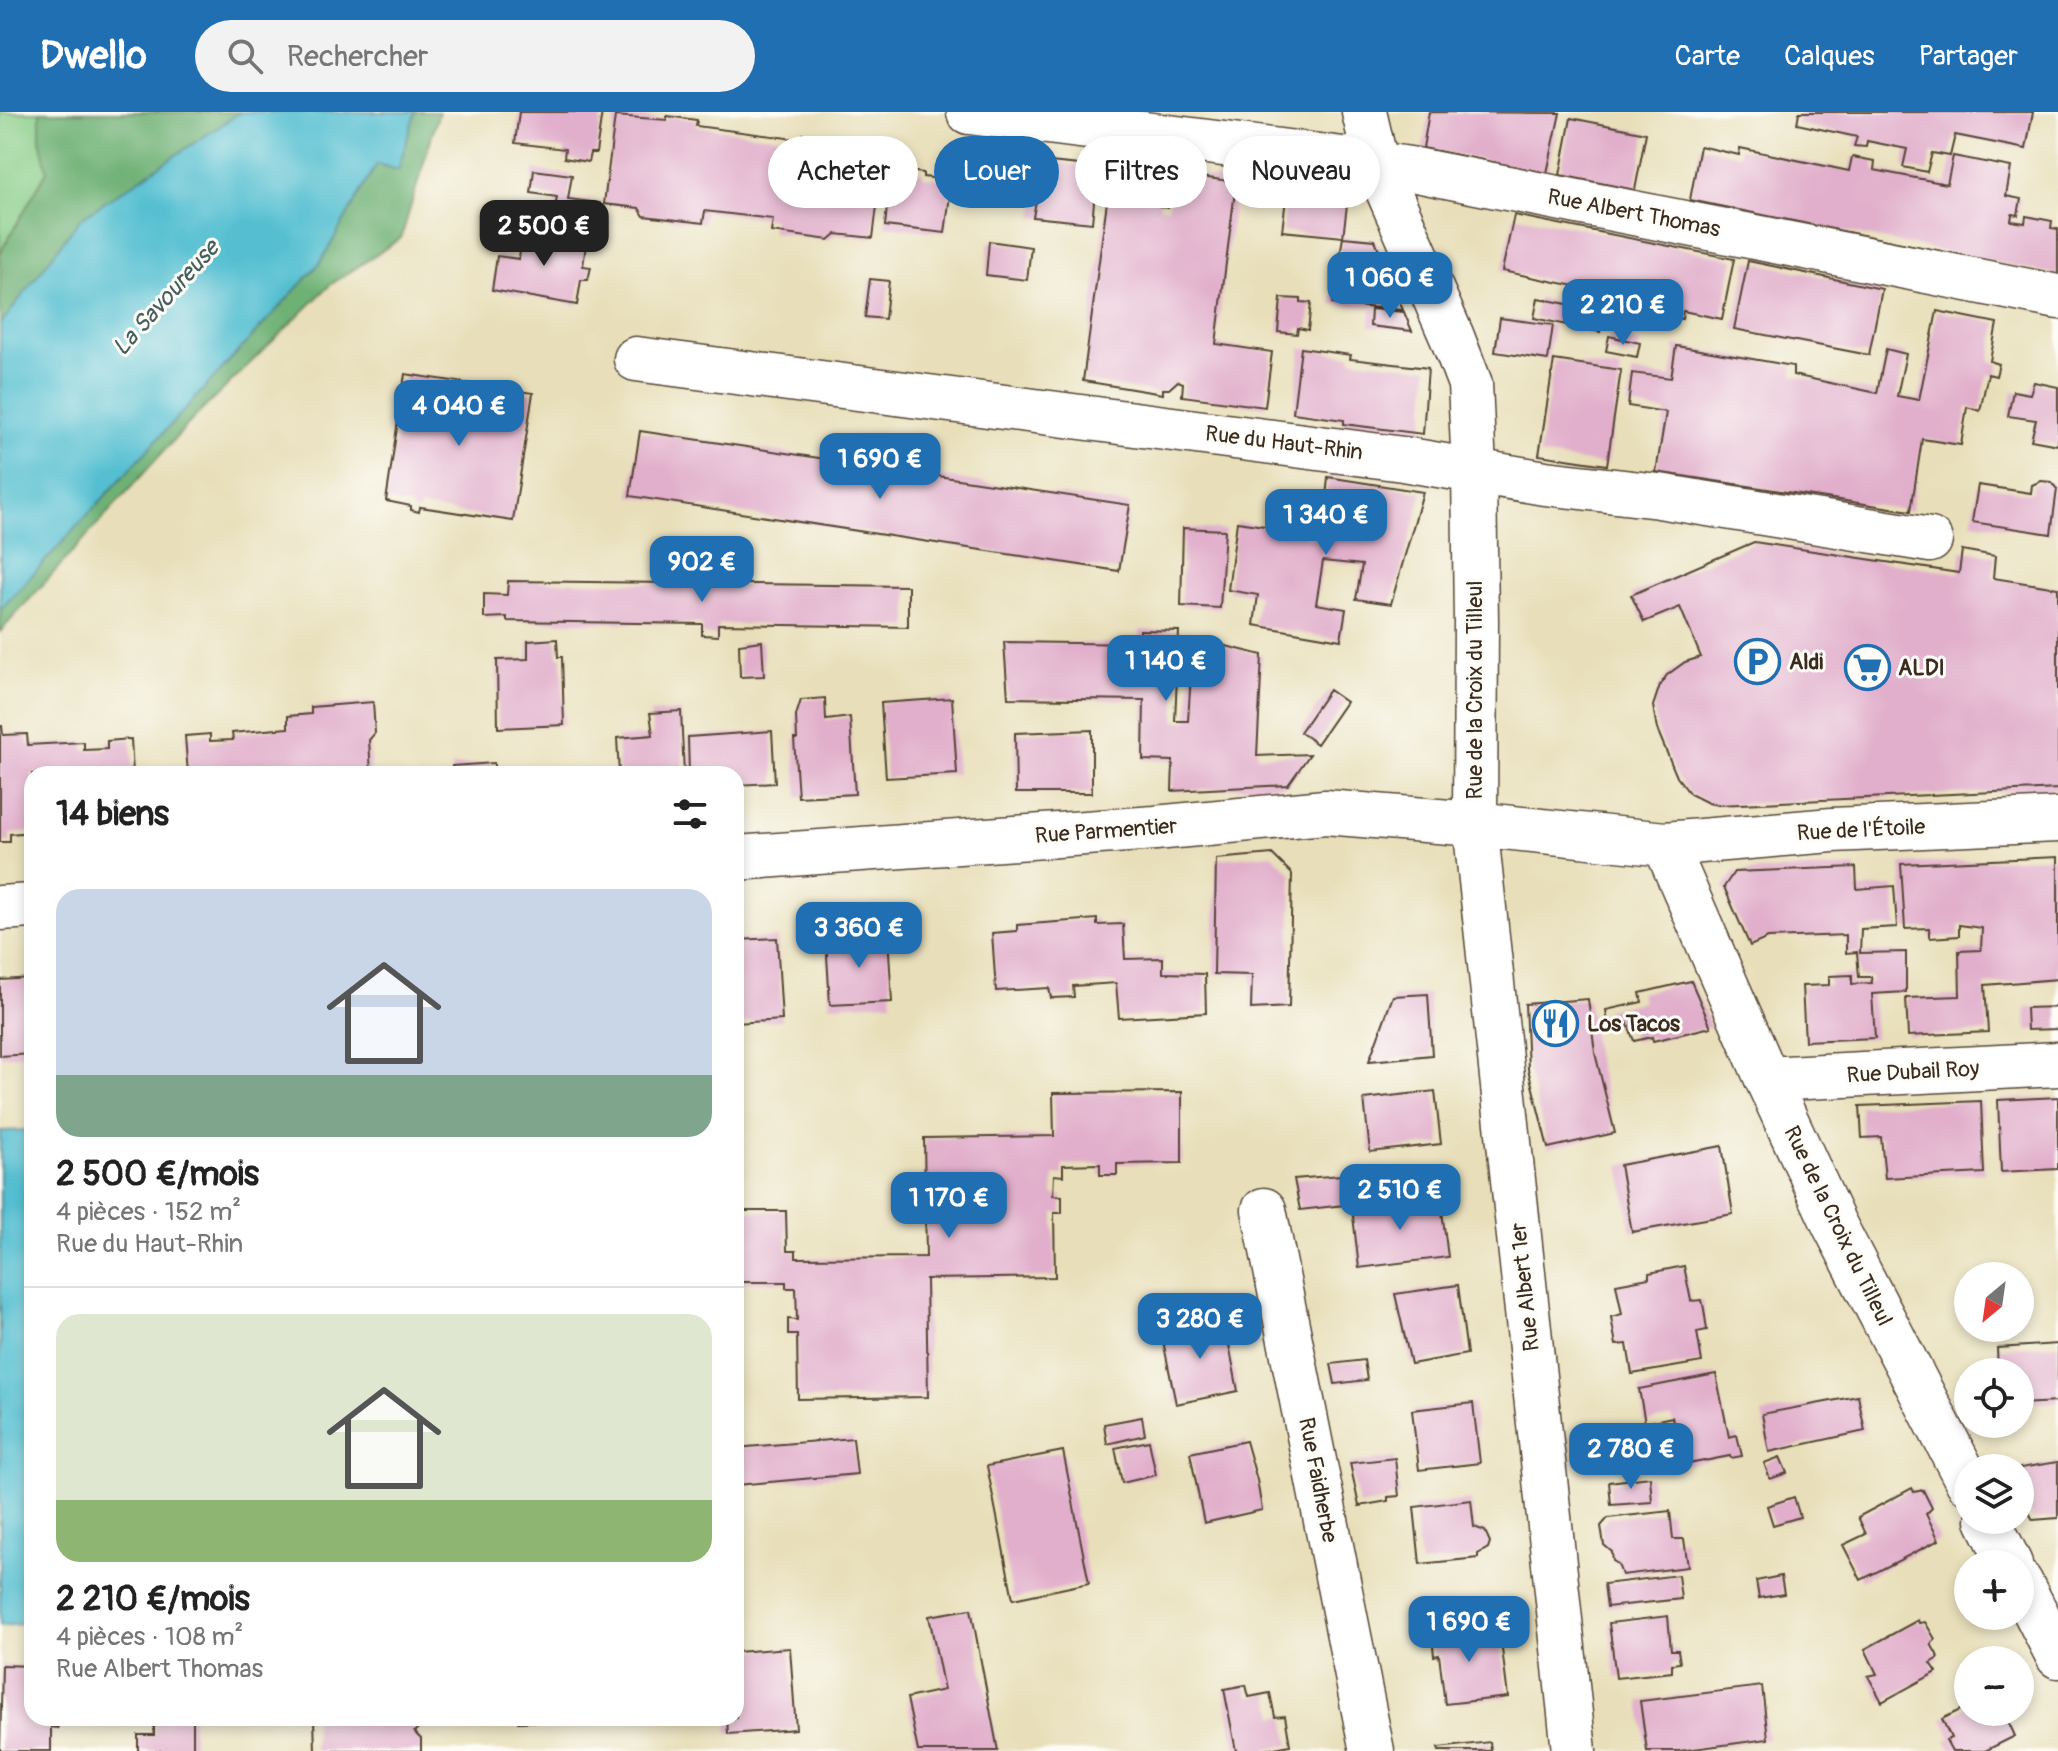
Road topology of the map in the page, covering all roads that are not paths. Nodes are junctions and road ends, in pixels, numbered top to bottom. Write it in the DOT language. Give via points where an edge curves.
graph roads {
  1 [pos="969,112"];
  2 [pos="1364,112"];
  3 [pos="1370,136"];
  4 [pos="1223,144"];
  5 [pos="1380,164"];
  6 [pos="1380,172"];
  7 [pos="2058,297"];
  8 [pos="636,359"];
  9 [pos="1474,470"];
  10 [pos="1930,540"];
  11 [pos="2058,820"];
  12 [pos="1475,824"];
  13 [pos="1665,844"];
  14 [pos="744,857"];
  15 [pos="24,906"];
  16 [pos="0,908"];
  17 [pos="2058,1064"];
  18 [pos="1767,1079"];
  19 [pos="1264,1210"];
  20 [pos="1954,1455"];
  21 [pos="2034,1609"];
  22 [pos="2058,1656"];
  23 [pos="1372,1751"];
  24 [pos="1574,1751"];
  1 -- 4 [label="street, Rue Albert Thomas"];
  2 -- 3 [label="street, Rue de la Croix du Tilleul"];
  5 -- 7 [label="street, Rue Albert Thomas"];
  6 -- 9 [label="street, Rue de la Croix du Tilleul" via="1470,384"];
  8 -- 9 [label="street, Rue du Haut-Rhin"];
  9 -- 10 [label="street, Rue du Haut-Rhin"];
  9 -- 12 [label="street, Rue de la Croix du Tilleul"];
  11 -- 13 [label="street, Rue de l'Étoile"];
  12 -- 13 [label="street, Rue de la Croix du Tilleul"];
  12 -- 14 [label="street, Rue Parmentier" via="1325,812"];
  12 -- 24 [label="street, Rue Albert 1er"];
  13 -- 18 [label="street, Rue de la Croix du Tilleul"];
  15 -- 16 [label="street"];
  17 -- 18 [label="street, Rue Dubail Roy"];
  18 -- 20 [label="street, Rue de la Croix du Tilleul" via="1834,1224"];
  19 -- 23 [label="street, Rue Faidherbe"];
  21 -- 22 [label="street"];
}
